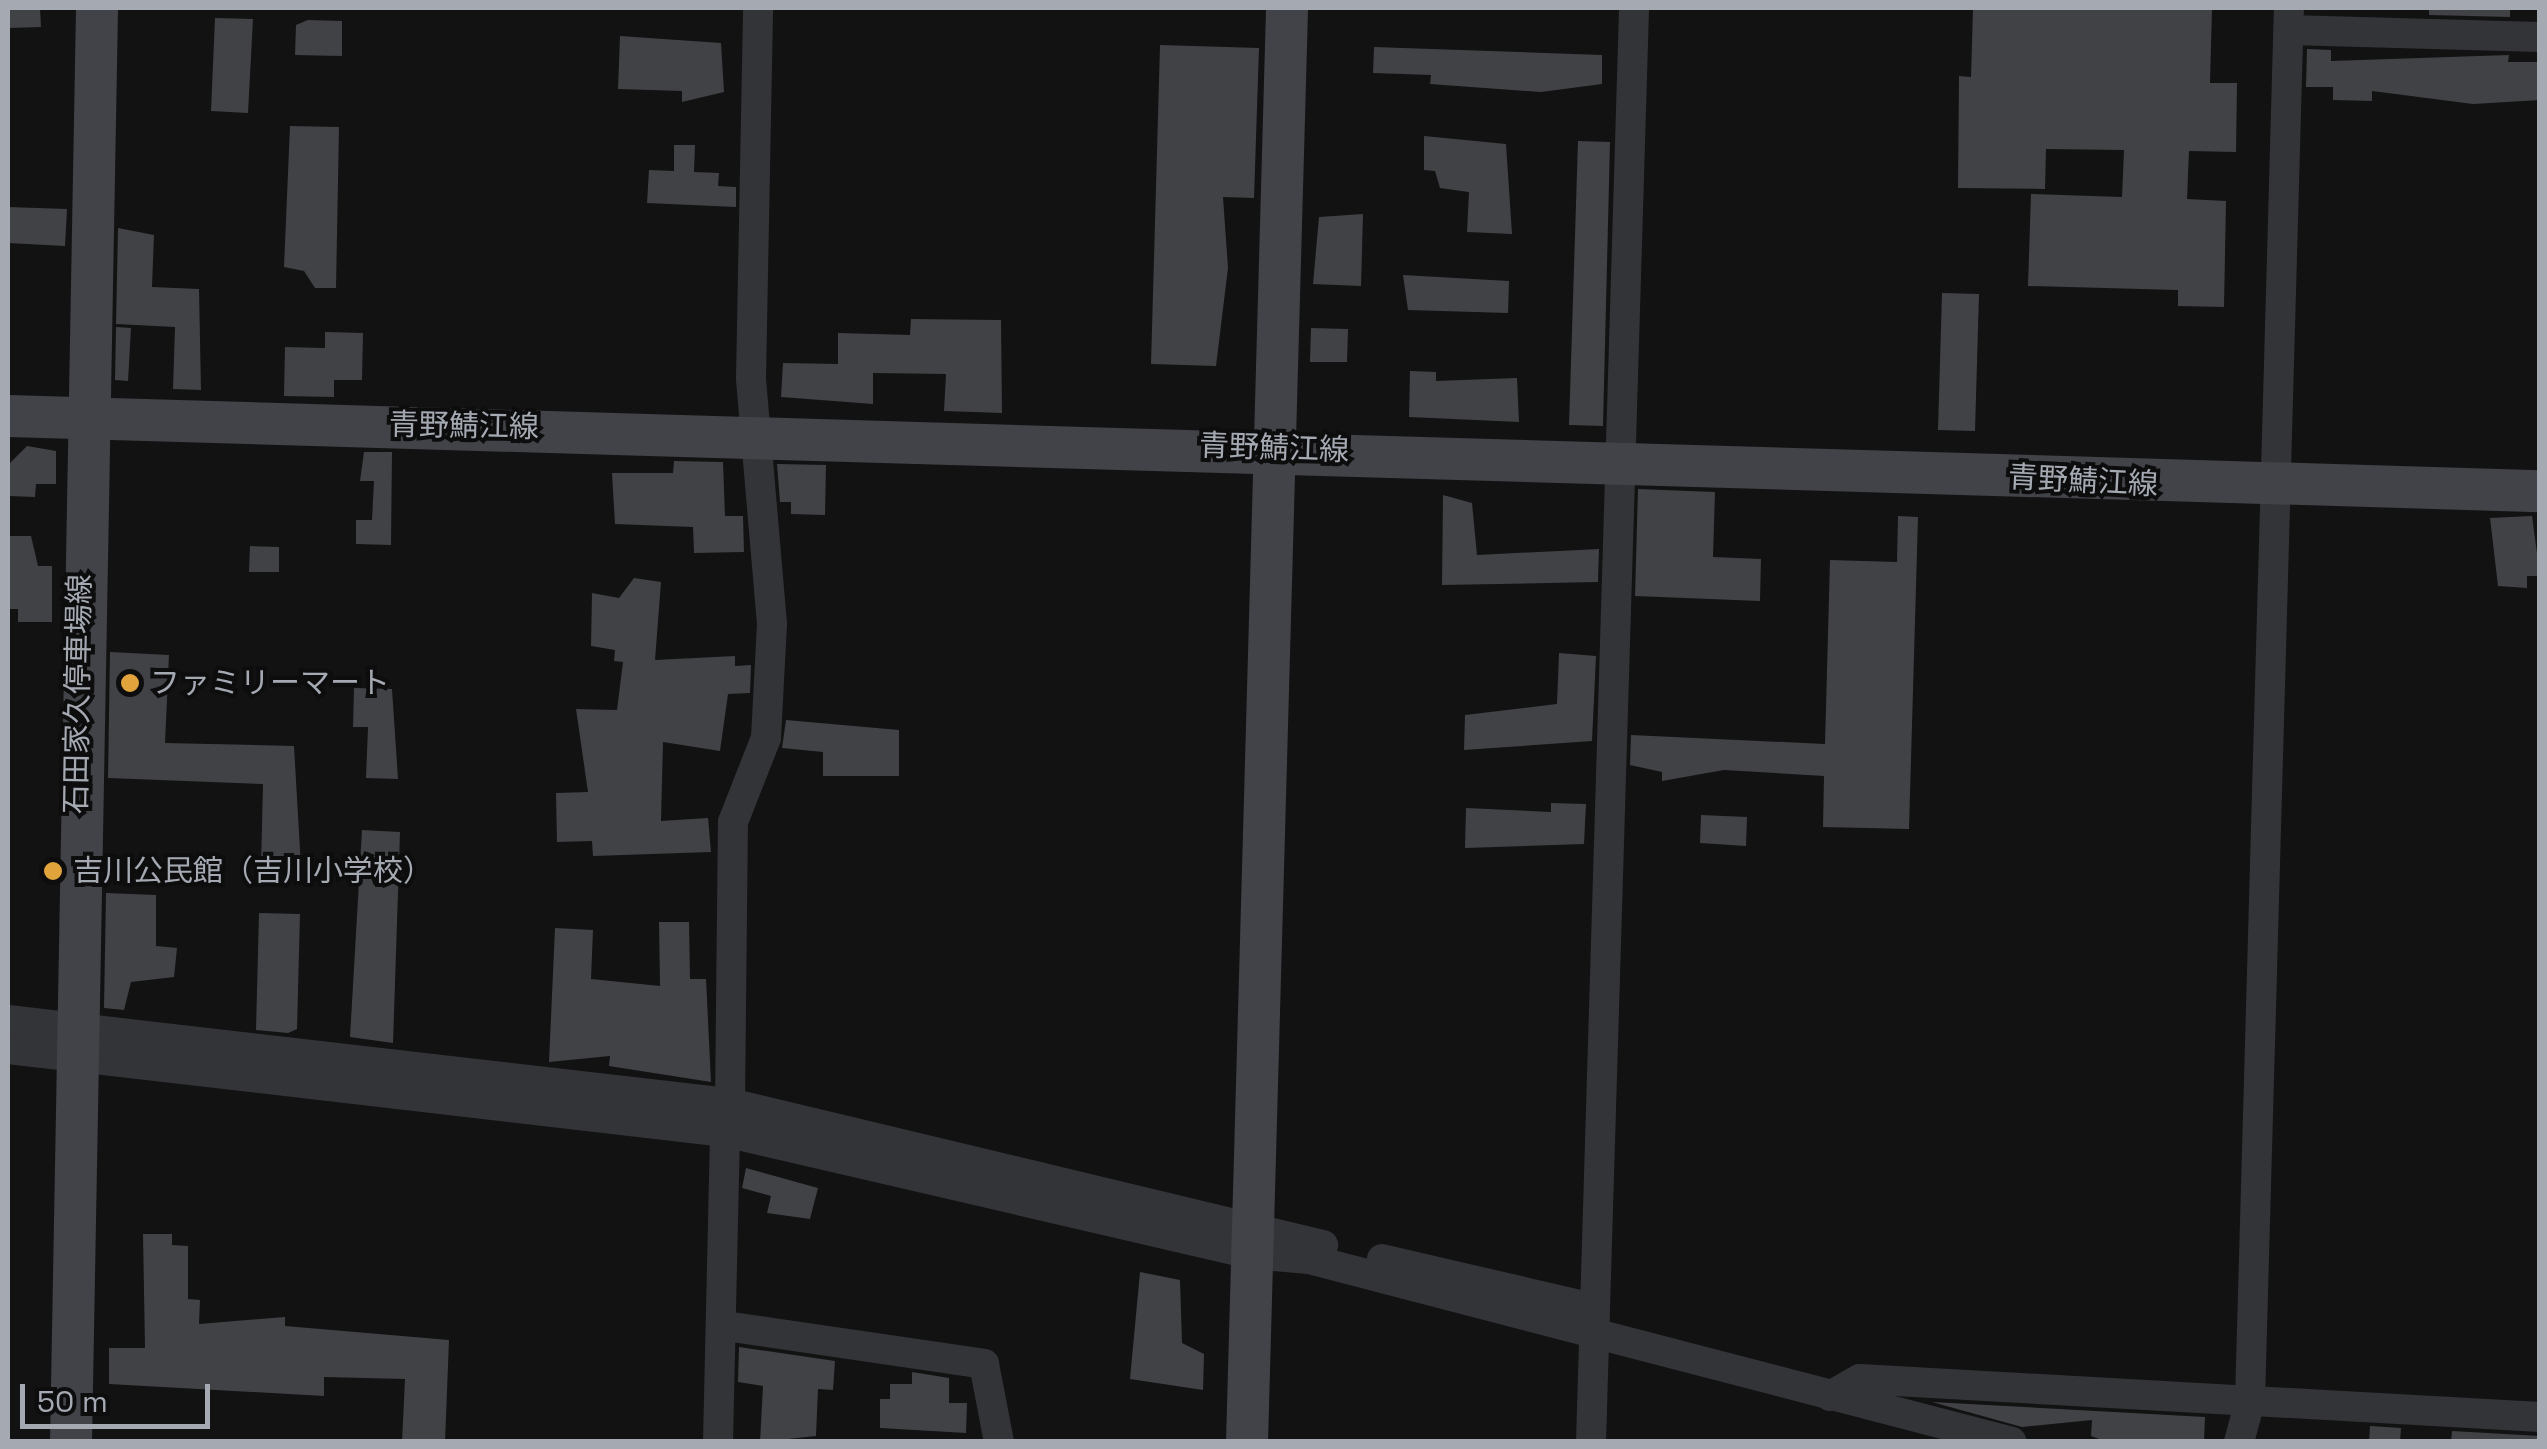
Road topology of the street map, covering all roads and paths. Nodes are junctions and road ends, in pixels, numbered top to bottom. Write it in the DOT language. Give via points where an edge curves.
graph roads {
  1 [pos="96,8"];
  2 [pos="758,8"];
  3 [pos="1287,8"];
  4 [pos="1634,8"];
  5 [pos="2289,19"];
  6 [pos="2540,38"];
  7 [pos="8,416"];
  8 [pos="82,417"];
  9 [pos="752,432"];
  10 [pos="1274,448"];
  11 [pos="1618,458"];
  12 [pos="2274,490"];
  13 [pos="2540,491"];
  14 [pos="8,1020"];
  15 [pos="73,1042"];
  16 [pos="8,1048"];
  17 [pos="728,1117"];
  18 [pos="1252,1241"];
  19 [pos="1594,1323"];
  20 [pos="725,1326"];
  21 [pos="1830,1396"];
  22 [pos="2250,1401"];
  23 [pos="2540,1418"];
  24 [pos="71,1442"];
  25 [pos="718,1442"];
  26 [pos="999,1442"];
  27 [pos="1247,1442"];
  28 [pos="1591,1442"];
  29 [pos="2012,1442"];
  30 [pos="2239,1442"];
  1 -- 8 [label="main road, 石田家久停車場線"];
  2 -- 9 [label="street"];
  3 -- 10 [label="main road"];
  4 -- 11 [label="street"];
  5 -- 6 [label="street"];
  5 -- 12 [label="street"];
  7 -- 8 [label="main road, 青野鯖江線"];
  8 -- 9 [label="main road, 青野鯖江線"];
  8 -- 15 [label="main road, 石田家久停車場線"];
  9 -- 10 [label="main road, 青野鯖江線"];
  9 -- 17 [label="street" via="772,624 766,738 733,822"];
  10 -- 11 [label="main road, 青野鯖江線"];
  10 -- 18 [label="main road"];
  11 -- 12 [label="main road, 青野鯖江線"];
  11 -- 19 [label="street"];
  12 -- 13 [label="main road, 青野鯖江線"];
  12 -- 22 [label="street"];
  14 -- 15 [label="street"];
  15 -- 16 [label="street"];
  15 -- 17 [label="street"];
  15 -- 24 [label="main road, 石田家久停車場線"];
  17 -- 18 [label="street"];
  17 -- 20 [label="street"];
  18 -- 19 [label="street"];
  18 -- 27 [label="main road"];
  19 -- 21 [label="street"];
  19 -- 28 [label="street"];
  20 -- 25 [label="street"];
  20 -- 26 [label="street" via="971,1358 984,1364"];
  21 -- 22 [label="street" via="1860,1378"];
  21 -- 29 [label="street"];
  22 -- 23 [label="street"];
  22 -- 30 [label="street"];
}
